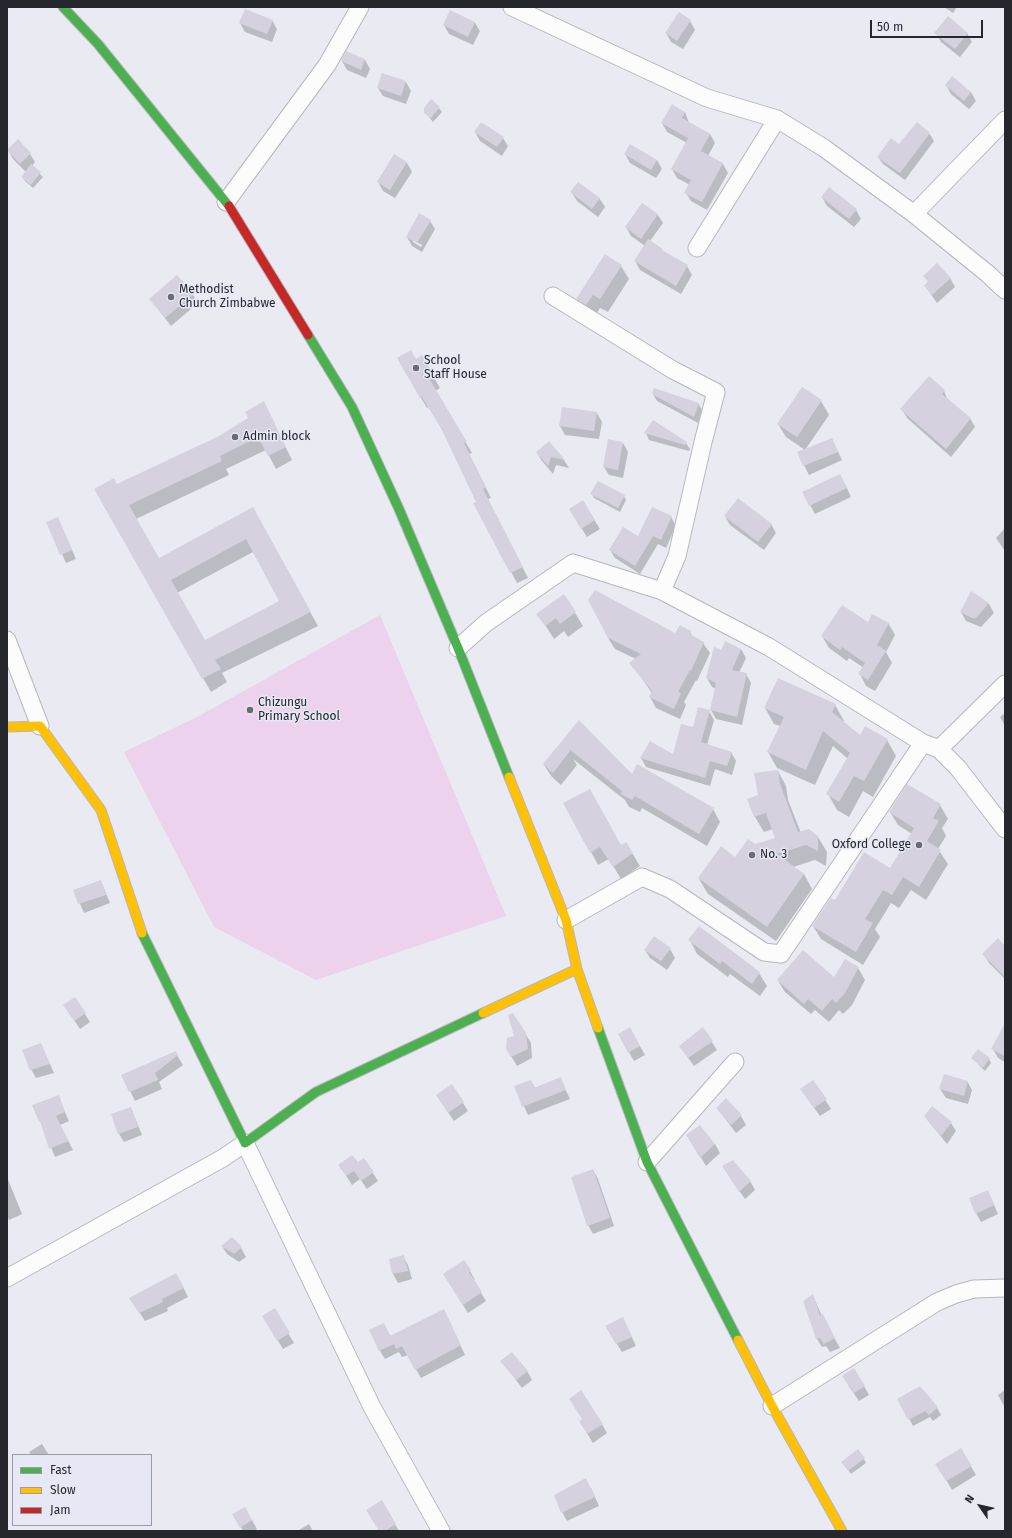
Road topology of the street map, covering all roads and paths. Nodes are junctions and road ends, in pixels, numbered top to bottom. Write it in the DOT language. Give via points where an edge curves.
graph roads {
  1 [pos="63,7"];
  2 [pos="360,7"];
  3 [pos="512,7"];
  4 [pos="777,119"];
  5 [pos="1005,120"];
  6 [pos="226,202"];
  7 [pos="914,214"];
  8 [pos="697,248"];
  9 [pos="1005,290"];
  10 [pos="554,296"];
  11 [pos="662,591"];
  12 [pos="7,640"];
  13 [pos="458,648"];
  14 [pos="1005,684"];
  15 [pos="40,726"];
  16 [pos="7,727"];
  17 [pos="923,743"];
  18 [pos="939,749"];
  19 [pos="1005,829"];
  20 [pos="566,920"];
  21 [pos="578,969"];
  22 [pos="736,1062"];
  23 [pos="245,1143"];
  24 [pos="647,1162"];
  25 [pos="7,1278"];
  26 [pos="1005,1288"];
  27 [pos="772,1406"];
  28 [pos="440,1531"];
  29 [pos="842,1531"];
  1 -- 6 [label="street" via="98,44"];
  2 -- 6 [label="street" via="327,65"];
  3 -- 4 [label="street" via="707,98"];
  4 -- 7 [label="street" via="824,148"];
  4 -- 8 [label="street"];
  5 -- 7 [label="street"];
  6 -- 13 [label="street" via="352,407"];
  7 -- 9 [label="street"];
  10 -- 11 [label="street" via="673,370 716,392 702,442 677,556"];
  11 -- 13 [label="street" via="574,563 486,623"];
  11 -- 17 [label="street" via="770,647"];
  12 -- 15 [label="street"];
  13 -- 20 [label="street"];
  14 -- 18 [label="street"];
  15 -- 16 [label="street"];
  15 -- 23 [label="street" via="101,810 139,926"];
  17 -- 18 [label="street"];
  17 -- 20 [label="street" via="781,954 764,952 670,889 642,877"];
  18 -- 19 [label="street" via="958,768"];
  20 -- 21 [label="street"];
  21 -- 23 [label="street" via="316,1092"];
  21 -- 24 [label="street"];
  22 -- 24 [label="street"];
  23 -- 25 [label="street" via="223,1158"];
  23 -- 28 [label="street" via="372,1407"];
  24 -- 27 [label="street"];
  26 -- 27 [label="street" via="974,1289 937,1302"];
  27 -- 29 [label="street"];
}
